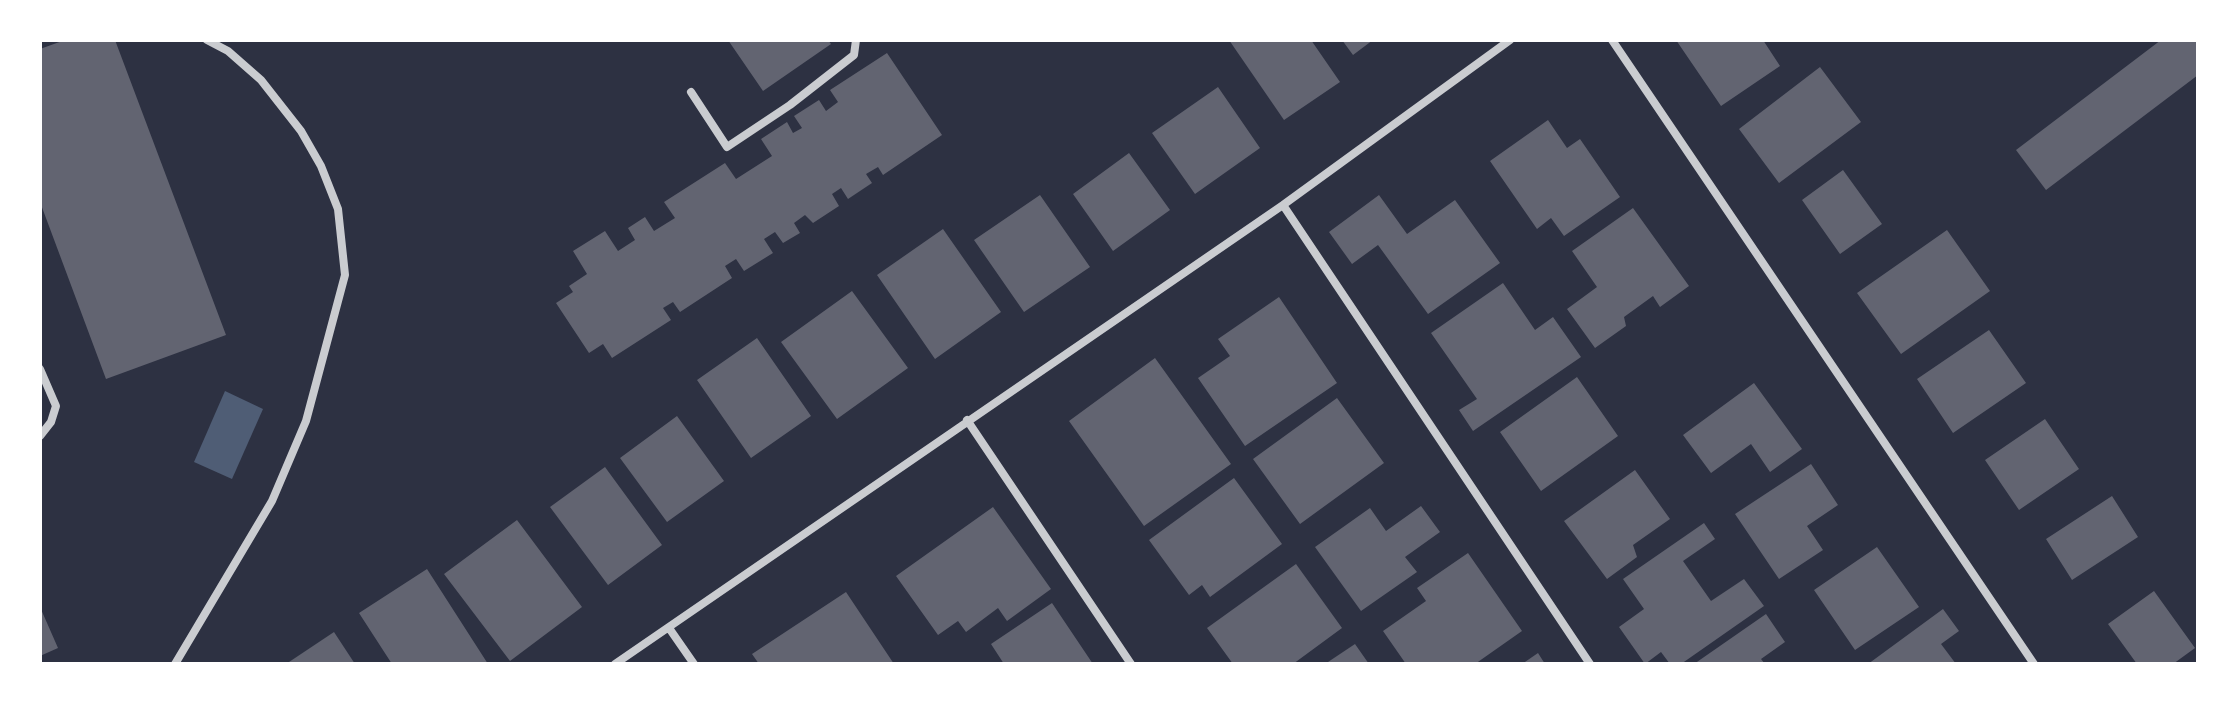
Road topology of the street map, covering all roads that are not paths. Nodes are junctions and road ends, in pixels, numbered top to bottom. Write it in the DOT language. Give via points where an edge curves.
graph roads {
  1 [pos="207,40"];
  2 [pos="856,40"];
  3 [pos="1510,40"];
  4 [pos="1612,40"];
  5 [pos="691,92"];
  6 [pos="1283,205"];
  7 [pos="40,369"];
  8 [pos="967,420"];
  9 [pos="40,436"];
  10 [pos="669,628"];
  11 [pos="175,664"];
  12 [pos="615,664"];
  13 [pos="694,664"];
  14 [pos="1131,664"];
  15 [pos="1590,664"];
  16 [pos="2034,664"];
  1 -- 11 [label="street" via="261,80 308,143 338,209 345,275 306,421 272,501"];
  2 -- 5 [label="street" via="854,55 727,147"];
  3 -- 6 [label="street"];
  4 -- 16 [label="street"];
  6 -- 8 [label="street"];
  6 -- 15 [label="street"];
  7 -- 9 [label="street" via="56,406"];
  8 -- 10 [label="street"];
  8 -- 14 [label="street"];
  10 -- 12 [label="street"];
  10 -- 13 [label="street"];
}
